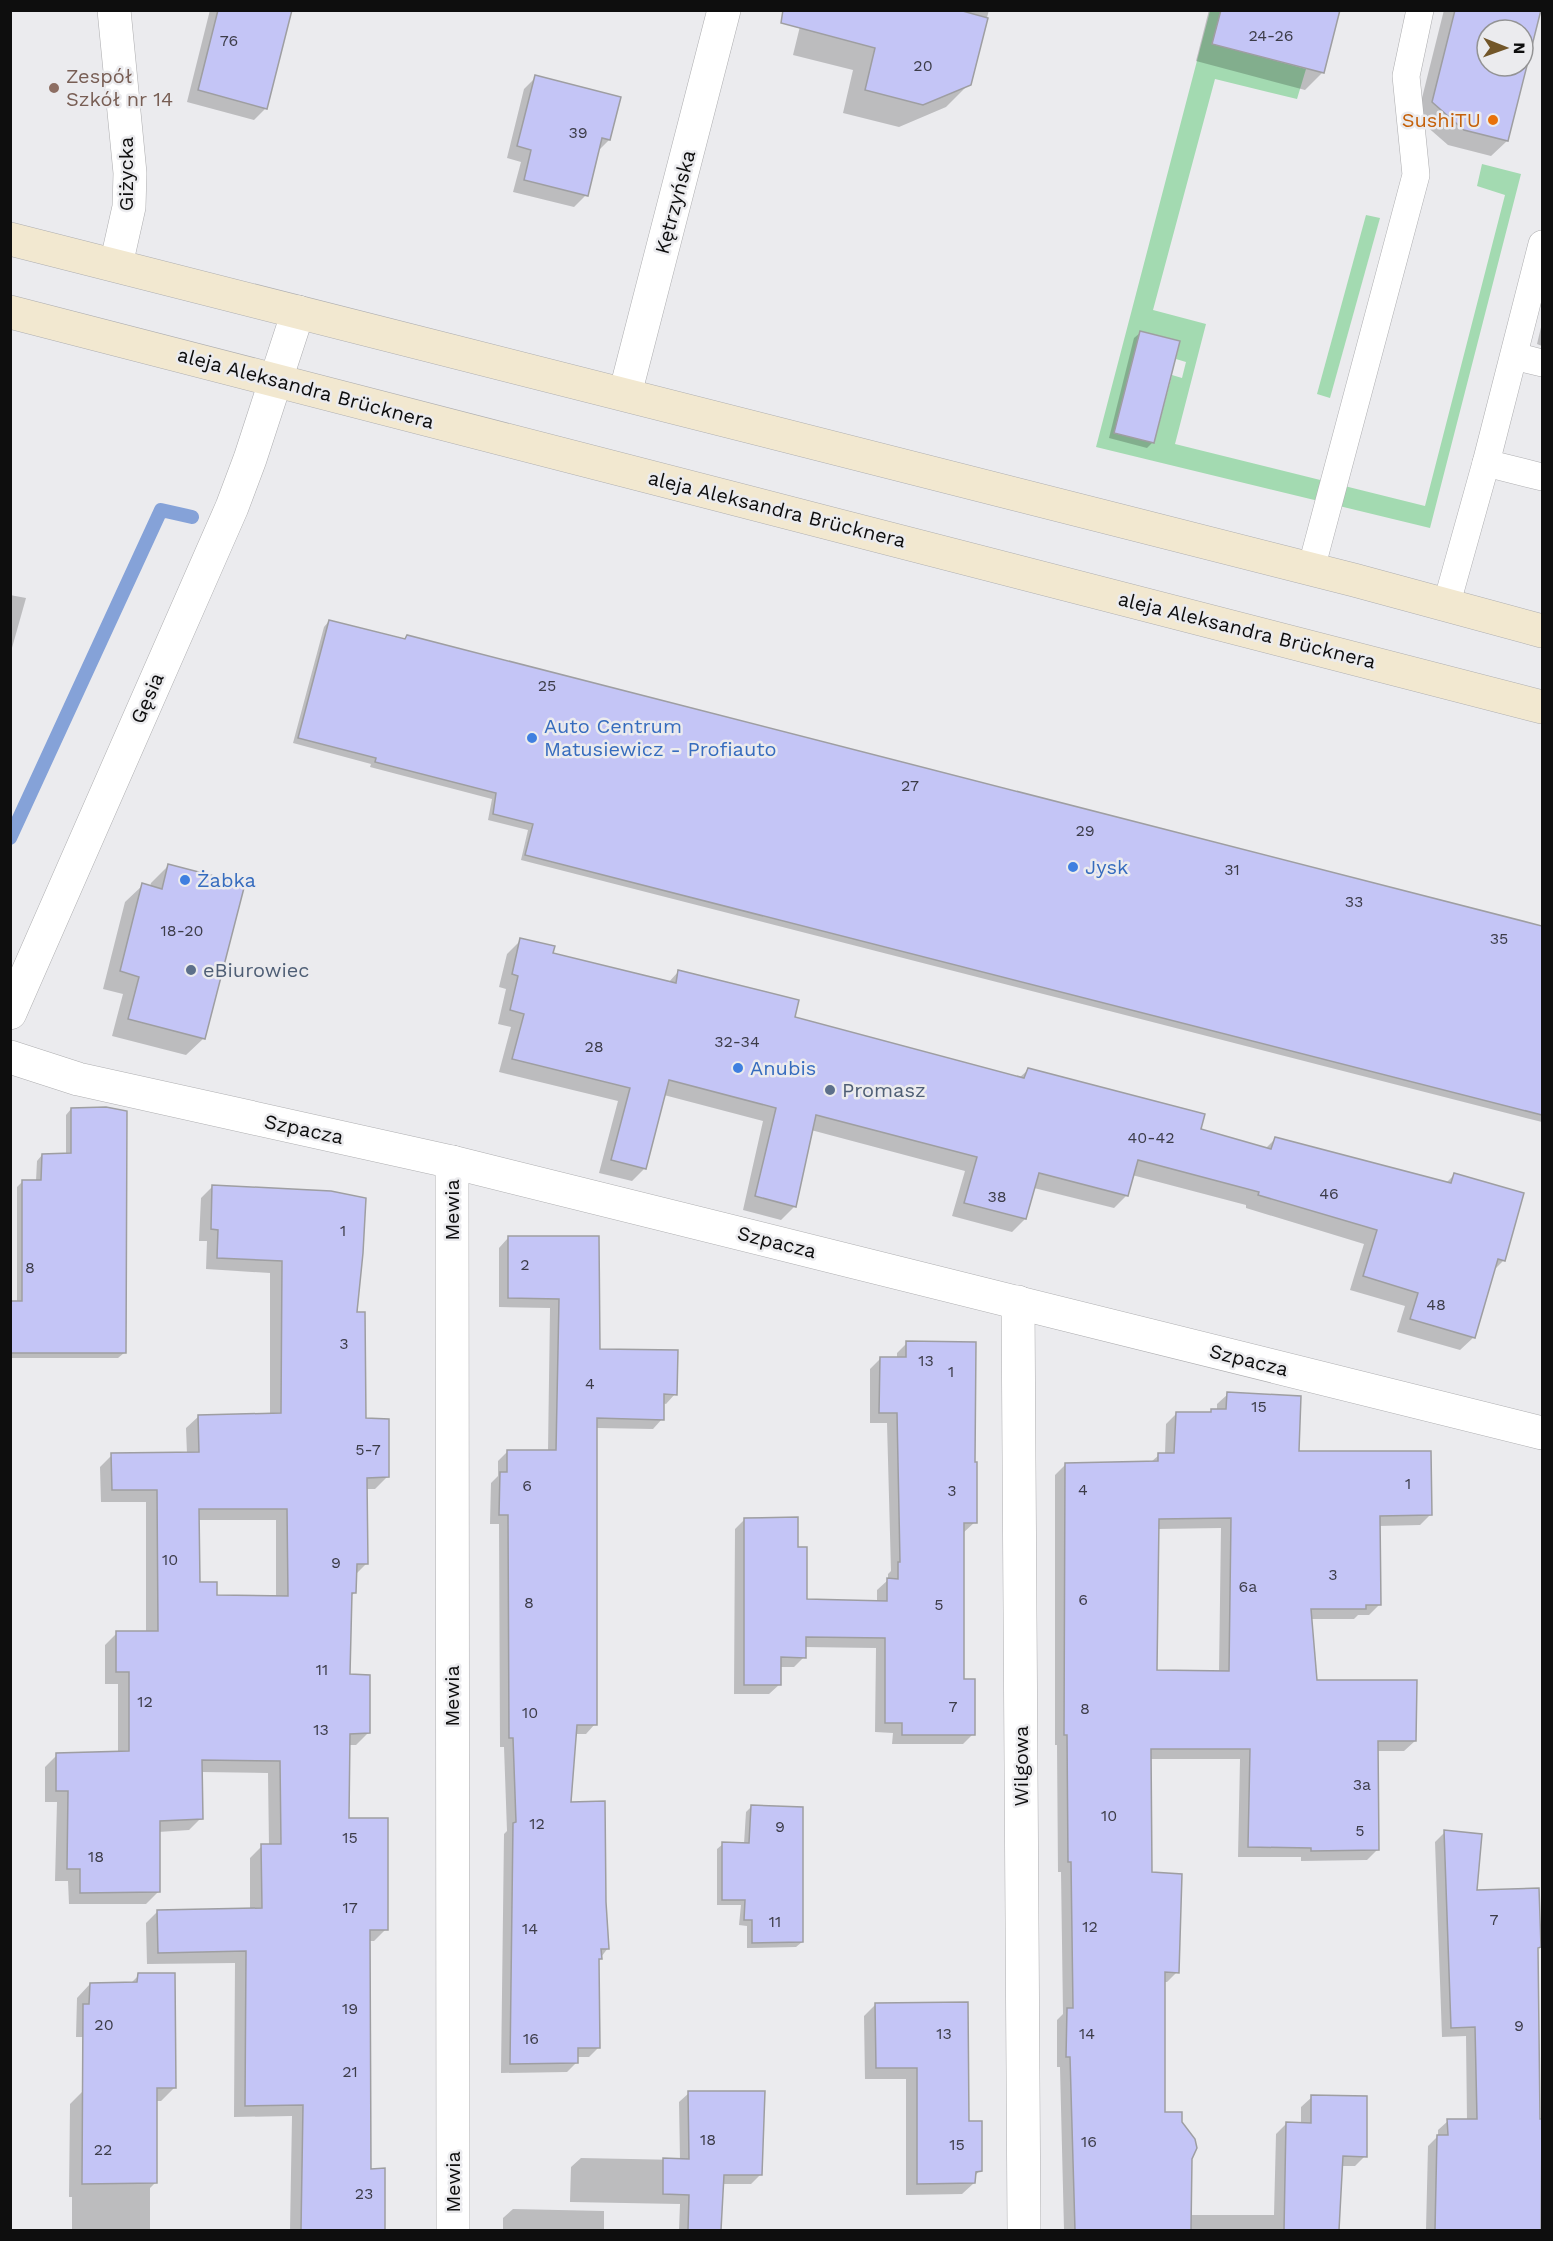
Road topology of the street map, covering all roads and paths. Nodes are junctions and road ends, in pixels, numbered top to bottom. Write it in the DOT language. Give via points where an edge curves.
graph roads {
  1 [pos="114,10"];
  2 [pos="724,10"];
  3 [pos="1420,10"];
  4 [pos="10,239"];
  5 [pos="1542,244"];
  6 [pos="117,265"];
  7 [pos="10,312"];
  8 [pos="298,312"];
  9 [pos="1514,356"];
  10 [pos="1542,363"];
  11 [pos="276,380"];
  12 [pos="625,394"];
  13 [pos="1486,463"];
  14 [pos="1542,477"];
  15 [pos="1311,569"];
  16 [pos="1446,606"];
  17 [pos="1542,631"];
  18 [pos="1542,707"];
  19 [pos="10,1013"];
  20 [pos="10,1056"];
  21 [pos="452,1162"];
  22 [pos="1018,1302"];
  23 [pos="1542,1433"];
  24 [pos="453,2230"];
  25 [pos="1024,2230"];
  1 -- 6 [label="street, Giżycka" via="130,173 129,207"];
  2 -- 12 [label="street, Kętrzyńska"];
  3 -- 15 [label="lane" via="1406,76 1416,175"];
  4 -- 6 [label="main road"];
  5 -- 9 [label="lane"];
  6 -- 8 [label="main road"];
  7 -- 11 [label="main road, aleja Aleksandra Brücknera"];
  8 -- 11 [label="street, Gęsia"];
  8 -- 12 [label="main road"];
  9 -- 10 [label="lane"];
  9 -- 13 [label="lane"];
  11 -- 18 [label="main road, aleja Aleksandra Brücknera"];
  11 -- 19 [label="street, Gęsia" via="232,507"];
  12 -- 15 [label="main road"];
  13 -- 14 [label="lane"];
  13 -- 16 [label="lane"];
  15 -- 16 [label="main road"];
  16 -- 17 [label="main road"];
  20 -- 21 [label="street, Szpacza" via="78,1079"];
  21 -- 22 [label="street, Szpacza"];
  21 -- 24 [label="street, Mewia"];
  22 -- 23 [label="street, Szpacza"];
  22 -- 25 [label="street, Wilgowa"];
}
